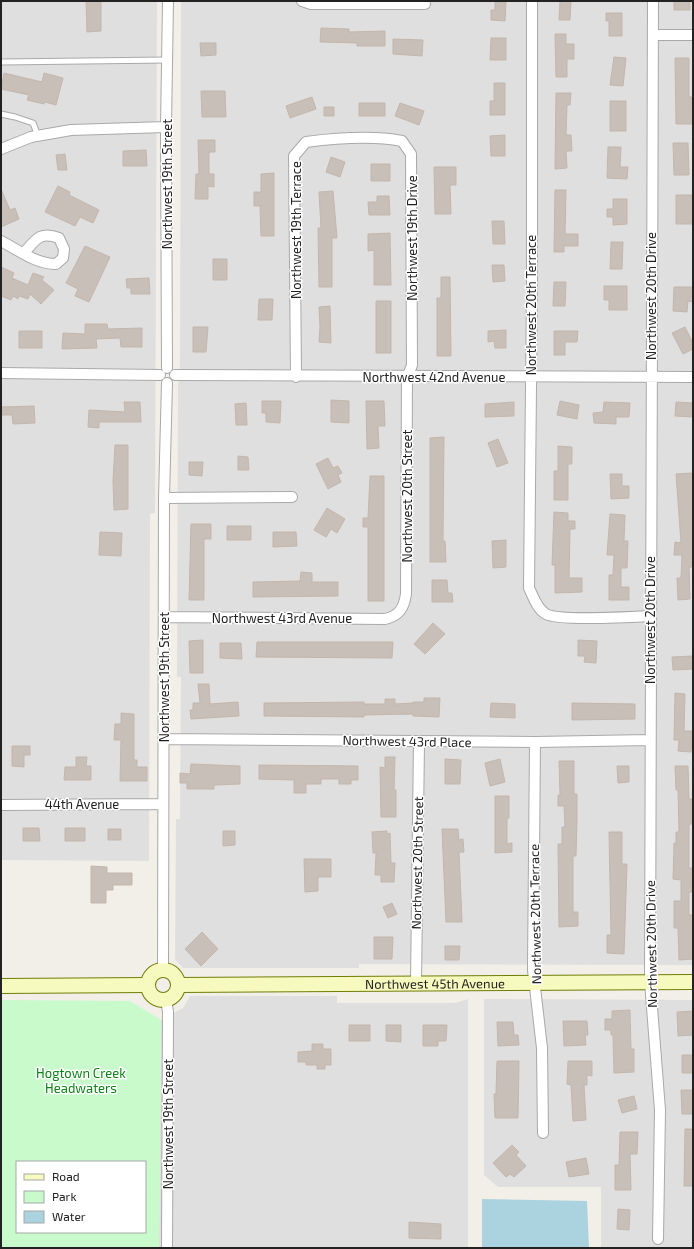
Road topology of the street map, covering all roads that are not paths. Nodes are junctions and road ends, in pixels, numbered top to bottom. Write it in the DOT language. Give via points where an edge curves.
graph roads {
  1 [pos="168,1"];
  2 [pos="302,1"];
  3 [pos="532,1"];
  4 [pos="653,1"];
  5 [pos="425,4"];
  6 [pos="653,34"];
  7 [pos="693,35"];
  8 [pos="167,60"];
  9 [pos="1,62"];
  10 [pos="1,114"];
  11 [pos="166,127"];
  12 [pos="38,136"];
  13 [pos="362,139"];
  14 [pos="1,149"];
  15 [pos="1,241"];
  16 [pos="24,253"];
  17 [pos="167,368"];
  18 [pos="1,373"];
  19 [pos="160,375"];
  20 [pos="175,376"];
  21 [pos="296,377"];
  22 [pos="531,377"];
  23 [pos="650,377"];
  24 [pos="407,378"];
  25 [pos="693,378"];
  26 [pos="167,383"];
  27 [pos="292,497"];
  28 [pos="164,498"];
  29 [pos="398,613"];
  30 [pos="650,616"];
  31 [pos="164,617"];
  32 [pos="164,739"];
  33 [pos="650,740"];
  34 [pos="419,741"];
  35 [pos="535,742"];
  36 [pos="164,804"];
  37 [pos="1,805"];
  38 [pos="163,970"];
  39 [pos="650,982"];
  40 [pos="693,982"];
  41 [pos="535,983"];
  42 [pos="416,984"];
  43 [pos="148,985"];
  44 [pos="178,985"];
  45 [pos="1,986"];
  46 [pos="166,999"];
  47 [pos="543,1133"];
  48 [pos="658,1239"];
  49 [pos="167,1248"];
  1 -- 8 [label="street, Northwest 19th Street"];
  2 -- 5 [label="street" via="311,4"];
  3 -- 22 [label="street, Northwest 20th Terrace"];
  4 -- 6 [label="street, Northwest 20th Drive"];
  6 -- 7 [label="street"];
  6 -- 23 [label="street, Northwest 20th Drive"];
  8 -- 9 [label="lane"];
  8 -- 11 [label="street, Northwest 19th Street"];
  10 -- 12 [label="lane" via="33,123"];
  11 -- 12 [label="street" via="71,130"];
  11 -- 17 [label="street, Northwest 19th Street"];
  12 -- 14 [label="street"];
  13 -- 21 [label="street, Northwest 19th Terrace" via="306,142 294,156"];
  13 -- 24 [label="street, Northwest 19th Drive" via="389,139 402,142 411,154 412,365"];
  15 -- 16 [label="street"];
  17 -- 19 [label="street" via="162,370"];
  17 -- 20 [label="street" via="173,370"];
  18 -- 19 [label="street"];
  19 -- 26 [label="street" via="162,381"];
  20 -- 21 [label="street, Northwest 42nd Avenue"];
  20 -- 26 [label="street"];
  21 -- 24 [label="street, Northwest 42nd Avenue"];
  22 -- 23 [label="street, Northwest 42nd Avenue"];
  22 -- 24 [label="street, Northwest 42nd Avenue"];
  22 -- 30 [label="street, Northwest 20th Terrace" via="529,588 538,606 546,614 573,618"];
  23 -- 25 [label="street, Northwest 42nd Avenue"];
  23 -- 30 [label="street, Northwest 20th Drive"];
  24 -- 29 [label="street, Northwest 20th Street" via="406,594 404,605"];
  26 -- 28 [label="street, Northwest 19th Street"];
  27 -- 28 [label="street"];
  28 -- 31 [label="street, Northwest 19th Street"];
  29 -- 31 [label="street, Northwest 43rd Avenue" via="385,619"];
  30 -- 33 [label="street, Northwest 20th Drive"];
  31 -- 32 [label="street, Northwest 19th Street"];
  32 -- 34 [label="street, Northwest 43rd Place"];
  32 -- 36 [label="street, Northwest 19th Street"];
  33 -- 35 [label="street, Northwest 43rd Place"];
  33 -- 39 [label="street, Northwest 20th Drive"];
  34 -- 35 [label="street, Northwest 43rd Place"];
  34 -- 42 [label="street, Northwest 20th Street"];
  35 -- 41 [label="street, Northwest 20th Terrace"];
  36 -- 37 [label="street, 44th Avenue"];
  36 -- 38 [label="street, Northwest 19th Street"];
  38 -- 43 [label="street" via="153,974"];
  38 -- 44 [label="street" via="174,975"];
  39 -- 40 [label="street, Northwest 45th Avenue"];
  39 -- 41 [label="street, Northwest 45th Avenue"];
  39 -- 48 [label="street, Northwest 20th Drive" via="660,1110"];
  41 -- 42 [label="street, Northwest 45th Avenue"];
  41 -- 47 [label="street, Northwest 20th Terrace" via="542,1048"];
  42 -- 44 [label="street, Northwest 45th Avenue"];
  43 -- 45 [label="street"];
  43 -- 46 [label="street" via="152,995 157,999"];
  44 -- 46 [label="street" via="173,996"];
  46 -- 49 [label="street, Northwest 19th Street"];
}
